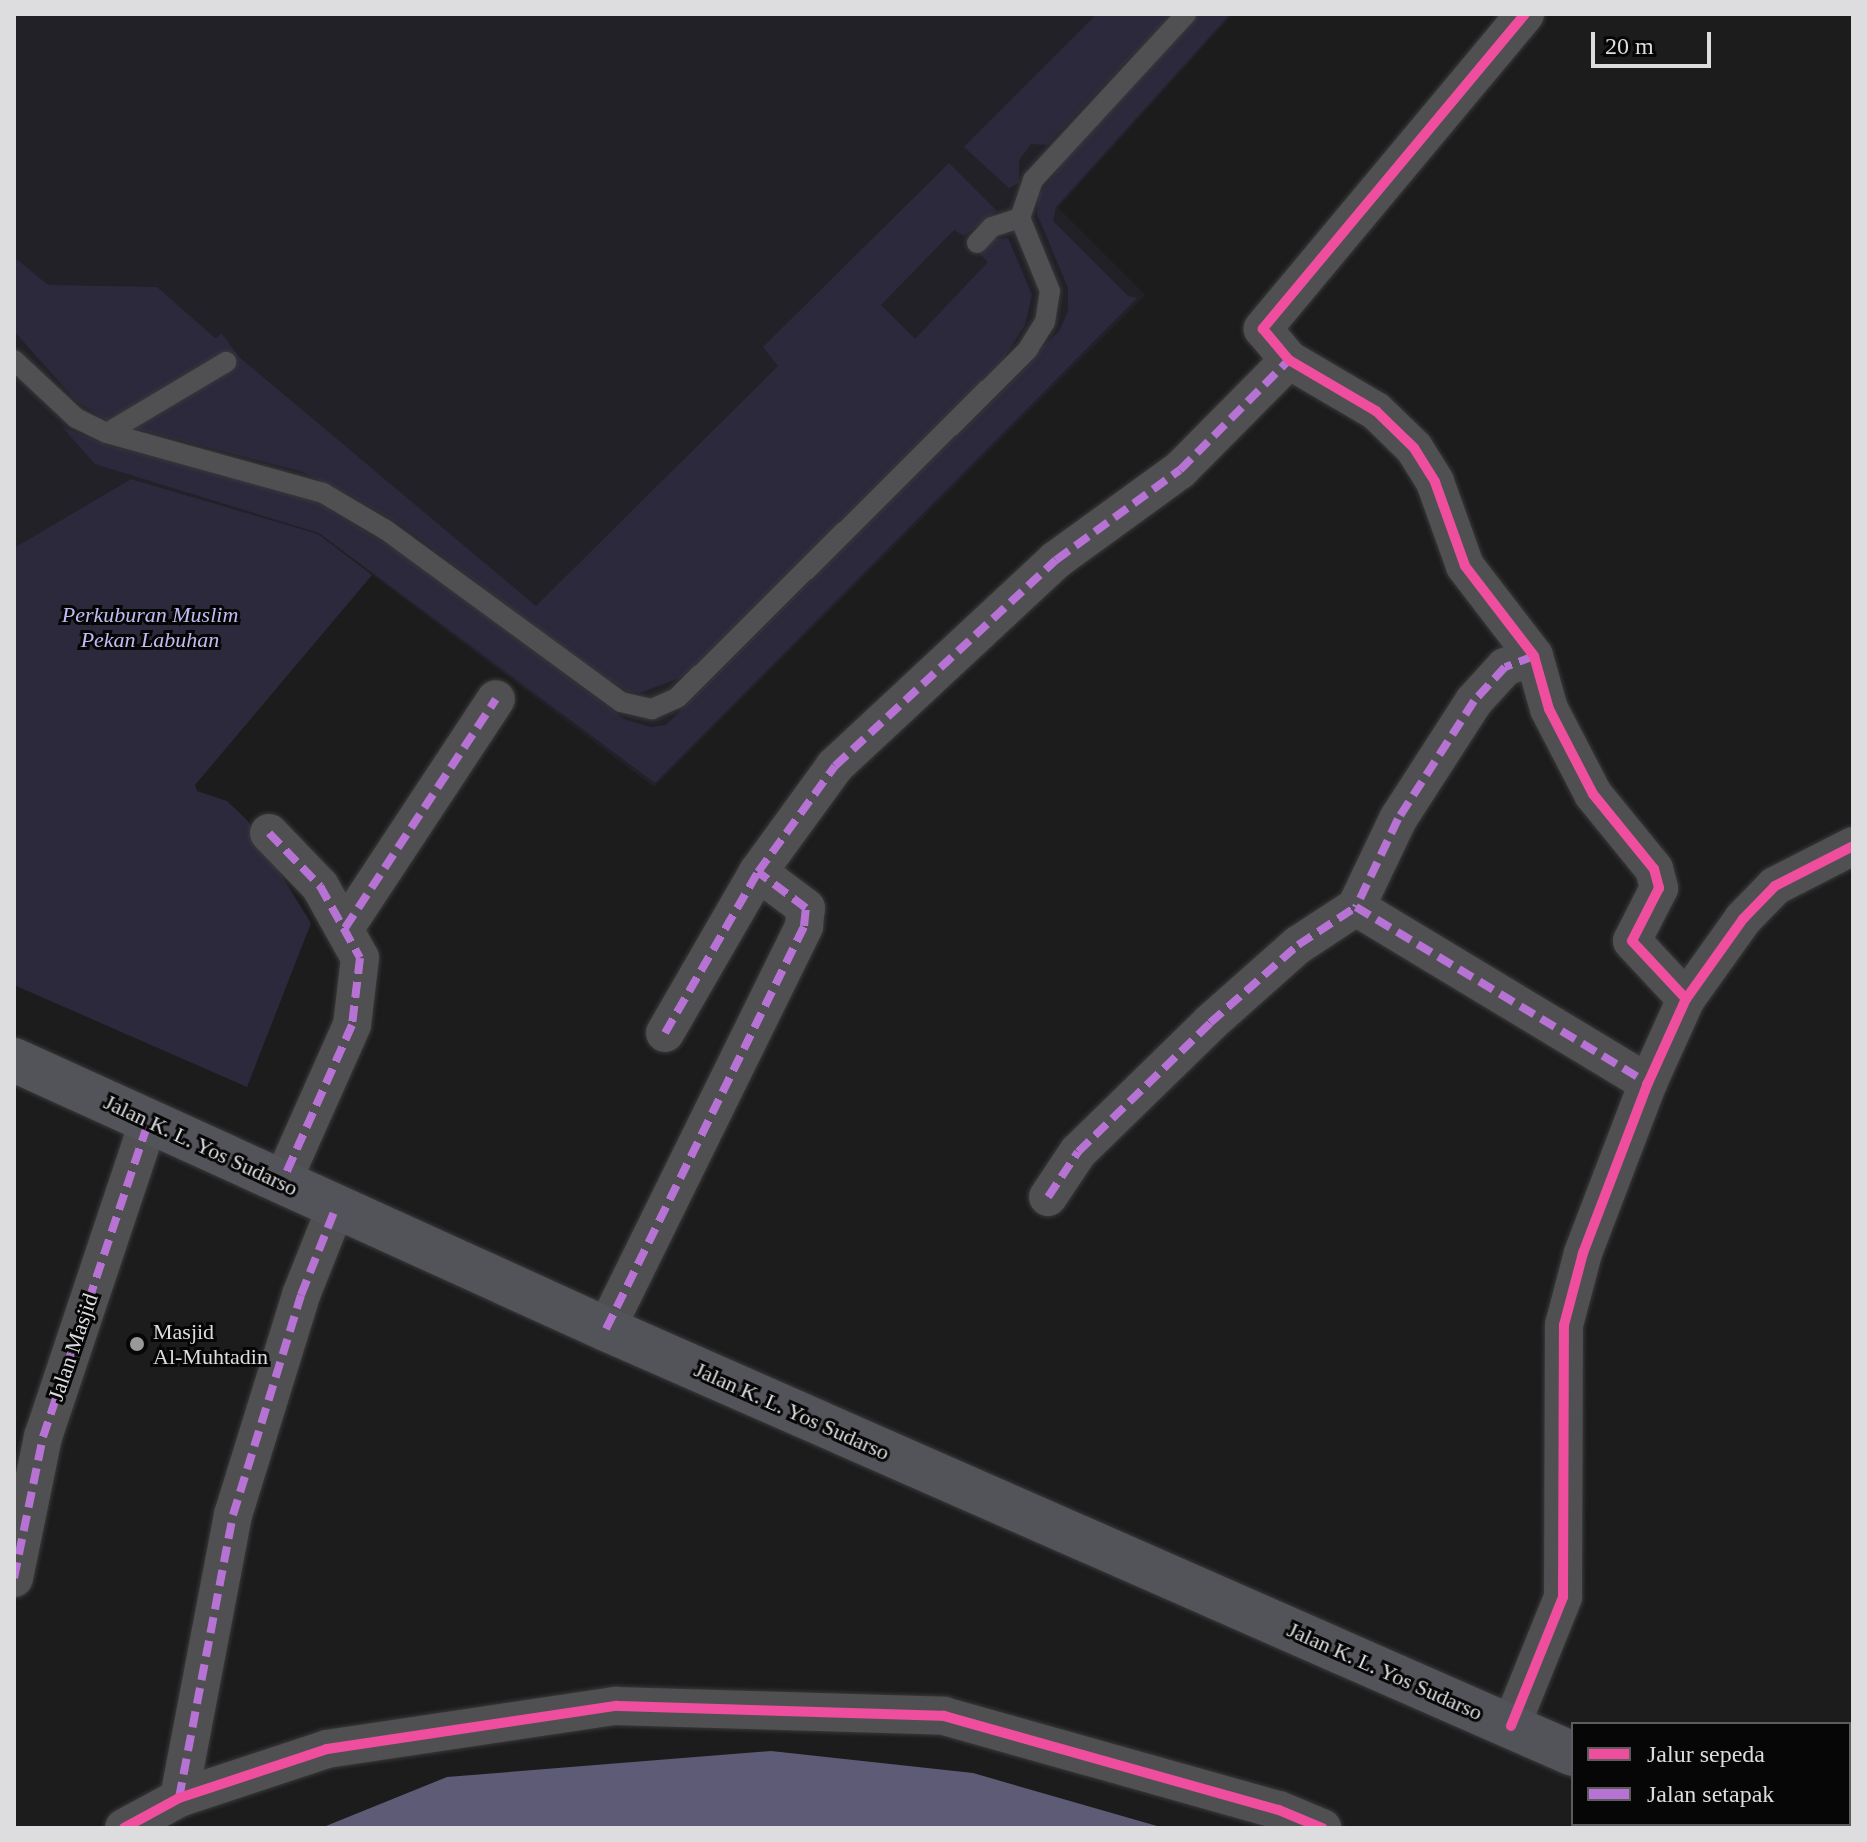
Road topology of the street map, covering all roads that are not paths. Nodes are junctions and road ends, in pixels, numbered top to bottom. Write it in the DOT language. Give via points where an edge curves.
graph roads {
  1 [pos="1186,14"];
  2 [pos="1525,14"];
  3 [pos="1020,218"];
  4 [pos="977,243"];
  5 [pos="14,360"];
  6 [pos="1289,360"];
  7 [pos="226,362"];
  8 [pos="107,433"];
  9 [pos="1534,656"];
  10 [pos="496,699"];
  11 [pos="269,833"];
  12 [pos="1853,846"];
  13 [pos="758,872"];
  14 [pos="1356,907"];
  15 [pos="345,928"];
  16 [pos="1686,999"];
  17 [pos="665,1033"];
  18 [pos="14,1060"];
  19 [pos="1648,1083"];
  20 [pos="149,1121"];
  21 [pos="282,1182"];
  22 [pos="1048,1197"];
  23 [pos="336,1207"];
  24 [pos="606,1329"];
  25 [pos="16,1555"];
  26 [pos="1511,1726"];
  27 [pos="1571,1753"];
  28 [pos="179,1798"];
  29 [pos="124,1828"];
  30 [pos="1322,1828"];
  1 -- 3 [label="lane" via="1066,139 1033,180"];
  2 -- 6 [label="street" via="1268,317 1266,337"];
  3 -- 4 [label="lane" via="992,227"];
  3 -- 8 [label="lane" via="1050,291 1045,322 1028,349 677,698 652,709 621,702 386,530 323,493"];
  5 -- 8 [label="lane" via="76,418"];
  6 -- 9 [label="street" via="1376,411 1414,448 1435,482 1465,566"];
  6 -- 13 [label="street" via="1180,470 1056,560 880,722 835,766"];
  7 -- 8 [label="lane"];
  9 -- 14 [label="street" via="1505,667 1474,701 1398,819"];
  9 -- 16 [label="street" via="1549,709 1593,794 1659,879 1632,941"];
  10 -- 15 [label="street"];
  11 -- 15 [label="street" via="320,886"];
  12 -- 16 [label="street" via="1775,886 1715,952"];
  13 -- 17 [label="street"];
  13 -- 24 [label="street" via="806,908 804,926"];
  14 -- 19 [label="street"];
  14 -- 22 [label="street" via="1298,945 1210,1023 1078,1152"];
  15 -- 21 [label="street" via="360,958 352,1025"];
  16 -- 19 [label="street"];
  18 -- 20 [label="highway, Jalan K. L. Yos Sudarso"];
  19 -- 26 [label="street" via="1583,1253 1564,1325 1563,1597"];
  20 -- 21 [label="highway, Jalan K. L. Yos Sudarso"];
  20 -- 25 [label="street, Jalan Masjid" via="43,1437"];
  21 -- 23 [label="highway, Jalan K. L. Yos Sudarso"];
  23 -- 24 [label="highway, Jalan K. L. Yos Sudarso"];
  23 -- 28 [label="street" via="301,1295 233,1515"];
  24 -- 26 [label="highway, Jalan K. L. Yos Sudarso"];
  26 -- 27 [label="highway, Jalan K. L. Yos Sudarso"];
  28 -- 29 [label="street"];
  28 -- 30 [label="street" via="327,1749 616,1706 899,1711 999,1729"];
}
